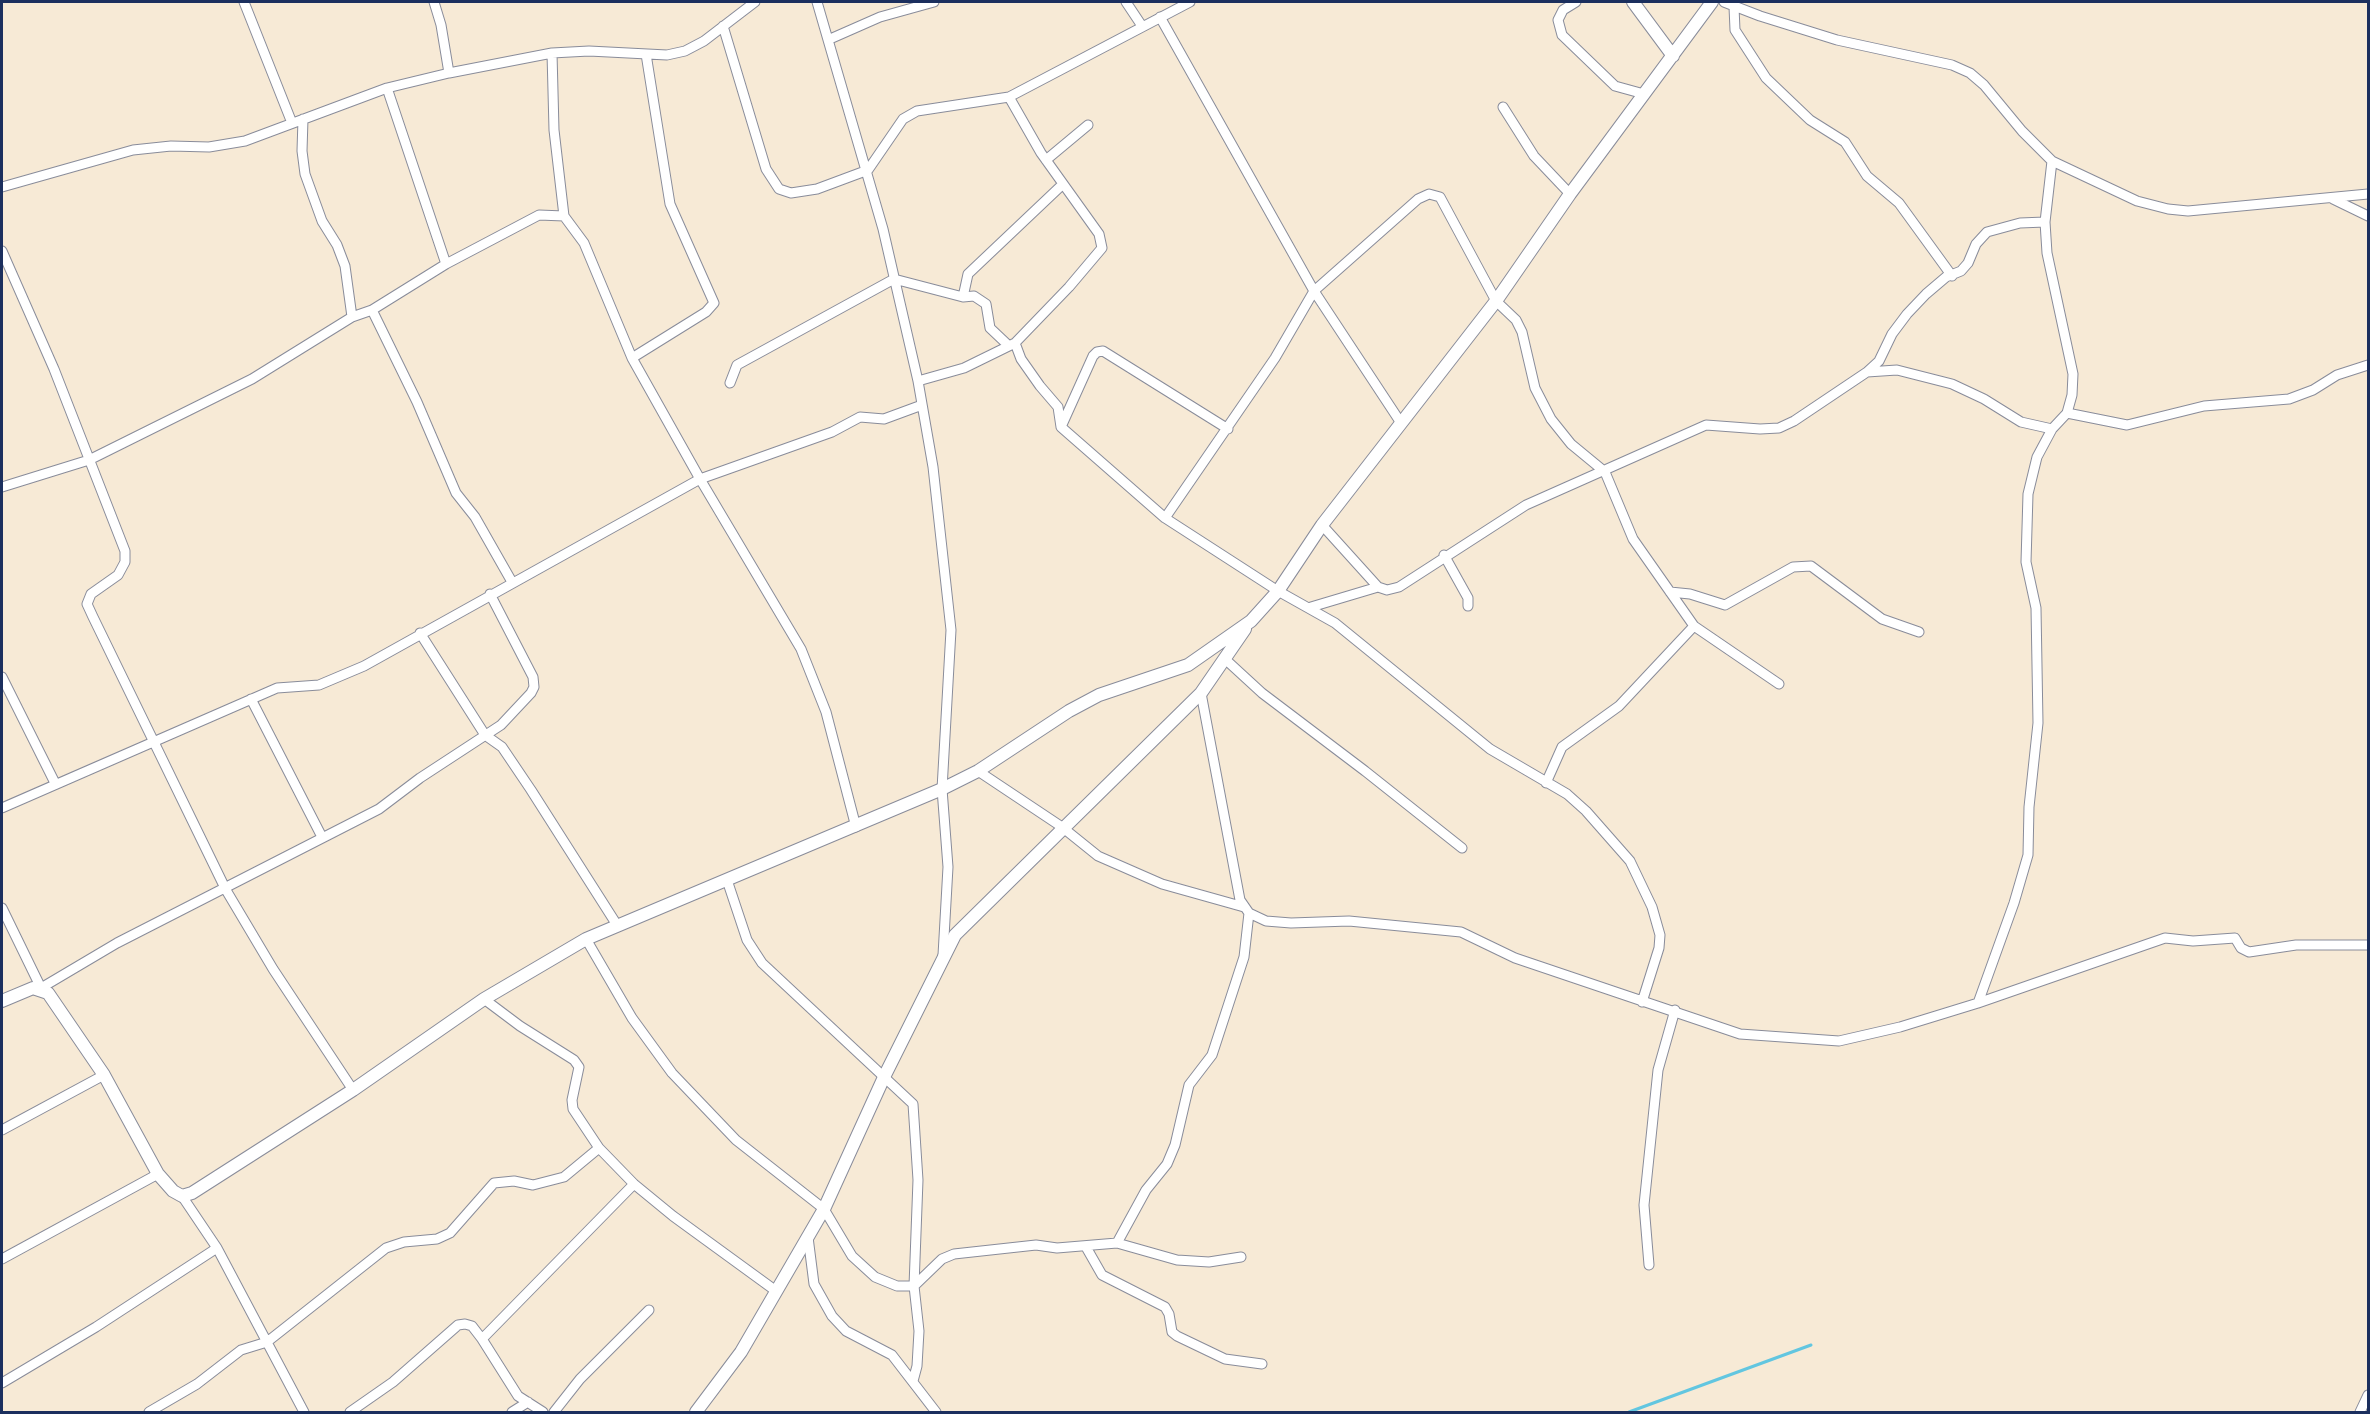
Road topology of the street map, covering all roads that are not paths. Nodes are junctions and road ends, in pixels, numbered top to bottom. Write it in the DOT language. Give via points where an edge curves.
graph roads {
  1 [pos="244,2"];
  2 [pos="434,2"];
  3 [pos="755,2"];
  4 [pos="817,2"];
  5 [pos="934,2"];
  6 [pos="1126,2"];
  7 [pos="1190,2"];
  8 [pos="1576,2"];
  9 [pos="1634,2"];
  10 [pos="1712,2"];
  11 [pos="1724,2"];
  12 [pos="1734,7"];
  13 [pos="1160,17"];
  14 [pos="723,26"];
  15 [pos="1142,26"];
  16 [pos="830,39"];
  17 [pos="552,53"];
  18 [pos="646,54"];
  19 [pos="1673,56"];
  20 [pos="449,73"];
  21 [pos="387,88"];
  22 [pos="1644,94"];
  23 [pos="1009,97"];
  24 [pos="1503,107"];
  25 [pos="303,119"];
  26 [pos="292,123"];
  27 [pos="1088,125"];
  28 [pos="1046,160"];
  29 [pos="2052,161"];
  30 [pos="868,171"];
  31 [pos="1063,184"];
  32 [pos="2,187"];
  33 [pos="1570,194"];
  34 [pos="2368,194"];
  35 [pos="2333,200"];
  36 [pos="564,216"];
  37 [pos="2368,216"];
  38 [pos="2045,222"];
  39 [pos="2,251"];
  40 [pos="446,264"];
  41 [pos="1952,276"];
  42 [pos="894,279"];
  43 [pos="1314,291"];
  44 [pos="963,297"];
  45 [pos="1496,301"];
  46 [pos="372,309"];
  47 [pos="352,317"];
  48 [pos="1012,345"];
  49 [pos="632,358"];
  50 [pos="2368,365"];
  51 [pos="1867,372"];
  52 [pos="918,381"];
  53 [pos="730,383"];
  54 [pos="922,405"];
  55 [pos="2067,413"];
  56 [pos="1401,423"];
  57 [pos="1061,428"];
  58 [pos="1228,429"];
  59 [pos="2052,429"];
  60 [pos="89,460"];
  61 [pos="1605,472"];
  62 [pos="700,479"];
  63 [pos="2,487"];
  64 [pos="1165,518"];
  65 [pos="1322,525"];
  66 [pos="1444,555"];
  67 [pos="512,582"];
  68 [pos="1378,587"];
  69 [pos="1278,591"];
  70 [pos="1670,592"];
  71 [pos="490,594"];
  72 [pos="1468,606"];
  73 [pos="1311,607"];
  74 [pos="1251,621"];
  75 [pos="1694,626"];
  76 [pos="1919,632"];
  77 [pos="420,633"];
  78 [pos="1225,658"];
  79 [pos="2,677"];
  80 [pos="1779,684"];
  81 [pos="1201,693"];
  82 [pos="251,699"];
  83 [pos="485,735"];
  84 [pos="155,743"];
  85 [pos="978,771"];
  86 [pos="55,783"];
  87 [pos="1546,783"];
  88 [pos="942,789"];
  89 [pos="2,808"];
  90 [pos="856,826"];
  91 [pos="1062,827"];
  92 [pos="322,837"];
  93 [pos="1462,848"];
  94 [pos="728,880"];
  95 [pos="225,890"];
  96 [pos="2,908"];
  97 [pos="1247,910"];
  98 [pos="617,925"];
  99 [pos="586,939"];
  100 [pos="2368,945"];
  101 [pos="943,955"];
  102 [pos="41,988"];
  103 [pos="484,999"];
  104 [pos="2,1001"];
  105 [pos="1642,1002"];
  106 [pos="1978,1003"];
  107 [pos="1675,1010"];
  108 [pos="104,1075"];
  109 [pos="885,1075"];
  110 [pos="353,1090"];
  111 [pos="2,1131"];
  112 [pos="599,1148"];
  113 [pos="158,1174"];
  114 [pos="634,1184"];
  115 [pos="182,1196"];
  116 [pos="824,1209"];
  117 [pos="808,1237"];
  118 [pos="1117,1243"];
  119 [pos="1086,1247"];
  120 [pos="217,1248"];
  121 [pos="1241,1257"];
  122 [pos="2,1259"];
  123 [pos="1649,1265"];
  124 [pos="914,1286"];
  125 [pos="776,1291"];
  126 [pos="649,1310"];
  127 [pos="482,1339"];
  128 [pos="267,1342"];
  129 [pos="1262,1364"];
  130 [pos="913,1381"];
  131 [pos="2,1383"];
  132 [pos="2368,1395"];
  133 [pos="528,1402"];
  134 [pos="149,1413"];
  135 [pos="304,1413"];
  136 [pos="350,1413"];
  137 [pos="512,1413"];
  138 [pos="543,1413"];
  139 [pos="554,1413"];
  140 [pos="696,1413"];
  141 [pos="936,1413"];
  142 [pos="2360,1413"];
  1 -- 26 [label="street"];
  2 -- 20 [label="street"];
  3 -- 14 [label="street"];
  4 -- 16 [label="street"];
  5 -- 16 [label="street" via="880,17"];
  6 -- 15 [label="street"];
  7 -- 13 [label="street"];
  8 -- 22 [label="street" via="1563,10 1558,20 1562,35 1615,86"];
  9 -- 19 [label="street"];
  10 -- 19 [label="street"];
  11 -- 12 [label="street"];
  12 -- 29 [label="street" via="1837,40 1952,65 1970,73"];
  12 -- 41 [label="street" via="1735,30 1766,78 1810,120 1845,142 1867,176 1899,204"];
  13 -- 15 [label="street"];
  13 -- 43 [label="street"];
  14 -- 18 [label="street" via="685,51"];
  14 -- 30 [label="street" via="766,169 779,189 791,193 817,189"];
  15 -- 23 [label="street"];
  16 -- 30 [label="street"];
  17 -- 18 [label="street"];
  17 -- 20 [label="street"];
  17 -- 36 [label="street" via="554,130"];
  18 -- 49 [label="street" via="670,204 714,303 706,312"];
  19 -- 22 [label="street"];
  20 -- 21 [label="street"];
  21 -- 25 [label="street"];
  21 -- 40 [label="street"];
  22 -- 33 [label="street"];
  23 -- 28 [label="street"];
  23 -- 30 [label="street" via="917,111 903,119"];
  24 -- 33 [label="street" via="1534,156"];
  25 -- 26 [label="street"];
  25 -- 47 [label="street" via="305,174 345,266"];
  26 -- 32 [label="street" via="245,141 218,146 171,146 111,155"];
  27 -- 28 [label="street"];
  28 -- 31 [label="street"];
  29 -- 35 [label="street" via="2137,201 2168,209 2188,211"];
  29 -- 38 [label="street"];
  30 -- 42 [label="street"];
  31 -- 44 [label="street" via="968,274"];
  31 -- 48 [label="street" via="1099,234 1102,248"];
  33 -- 45 [label="street"];
  34 -- 35 [label="street"];
  35 -- 37 [label="street"];
  36 -- 40 [label="street" via="539,216"];
  36 -- 49 [label="street" via="584,243"];
  38 -- 41 [label="street" via="2020,223 1987,232 1976,244 1968,263"];
  38 -- 55 [label="street" via="2058,313 2073,374"];
  39 -- 60 [label="street"];
  40 -- 46 [label="street"];
  41 -- 51 [label="street" via="1926,294 1907,314 1879,361"];
  42 -- 44 [label="street"];
  42 -- 52 [label="street"];
  42 -- 53 [label="street" via="737,365"];
  43 -- 45 [label="street" via="1418,199 1429,194 1440,197"];
  43 -- 56 [label="street"];
  43 -- 58 [label="street"];
  44 -- 48 [label="street" via="974,296 986,304 990,328"];
  45 -- 56 [label="street"];
  45 -- 61 [label="street" via="1522,332 1535,388 1551,419 1571,444"];
  46 -- 47 [label="street"];
  46 -- 67 [label="street" via="456,493 475,517"];
  47 -- 60 [label="street" via="252,379"];
  48 -- 52 [label="street" via="964,368"];
  48 -- 57 [label="street" via="1058,406"];
  49 -- 62 [label="street"];
  50 -- 55 [label="street" via="2337,375 2289,399 2204,406 2127,425"];
  51 -- 59 [label="street" via="1897,370 1952,384 2021,422"];
  51 -- 61 [label="street" via="1779,428 1706,425"];
  52 -- 54 [label="street"];
  54 -- 62 [label="street" via="884,419 860,417 832,432"];
  54 -- 88 [label="street" via="951,630"];
  55 -- 59 [label="street"];
  56 -- 65 [label="street"];
  57 -- 58 [label="street" via="1093,356 1103,351"];
  57 -- 64 [label="street"];
  58 -- 64 [label="street"];
  59 -- 106 [label="street" via="2037,457 2028,494 2026,562 2036,608 2038,723 2028,855"];
  60 -- 63 [label="street"];
  60 -- 84 [label="street" via="125,551 125,562 118,575 91,594 87,604"];
  61 -- 66 [label="street" via="1526,505"];
  61 -- 70 [label="street" via="1633,539"];
  62 -- 67 [label="street"];
  62 -- 90 [label="street" via="801,649 826,712"];
  64 -- 69 [label="street"];
  65 -- 68 [label="street"];
  65 -- 69 [label="street"];
  66 -- 68 [label="street" via="1399,587"];
  66 -- 72 [label="street" via="1468,598"];
  67 -- 71 [label="street"];
  68 -- 73 [label="street"];
  69 -- 73 [label="street"];
  69 -- 74 [label="street"];
  70 -- 75 [label="street"];
  70 -- 76 [label="street" via="1725,605 1793,567 1811,566 1882,619"];
  71 -- 77 [label="street"];
  71 -- 83 [label="street" via="533,677 534,687 501,725"];
  73 -- 87 [label="street" via="1368,648 1490,748"];
  74 -- 78 [label="street"];
  74 -- 85 [label="street" via="1188,665 1099,695 1069,711"];
  75 -- 80 [label="street"];
  75 -- 87 [label="street" via="1619,706 1562,747"];
  77 -- 82 [label="street" via="364,666 319,685 278,688"];
  77 -- 83 [label="street"];
  78 -- 81 [label="street"];
  78 -- 93 [label="street" via="1262,693"];
  79 -- 86 [label="street"];
  81 -- 91 [label="street"];
  81 -- 97 [label="street" via="1240,900"];
  82 -- 84 [label="street"];
  82 -- 92 [label="street"];
  83 -- 92 [label="street" via="379,810"];
  83 -- 98 [label="street" via="501,747"];
  84 -- 86 [label="street"];
  84 -- 95 [label="street"];
  85 -- 88 [label="street"];
  85 -- 91 [label="street"];
  86 -- 89 [label="street"];
  87 -- 105 [label="street" via="1574,800 1630,861 1652,907 1660,935 1659,948"];
  88 -- 90 [label="street"];
  88 -- 101 [label="street" via="948,867"];
  90 -- 94 [label="street"];
  91 -- 97 [label="street" via="1098,856 1162,884"];
  91 -- 101 [label="street" via="955,935"];
  92 -- 95 [label="street"];
  94 -- 98 [label="street"];
  94 -- 109 [label="street" via="747,940 762,963"];
  95 -- 102 [label="street" via="117,943"];
  95 -- 110 [label="street"];
  96 -- 102 [label="street"];
  97 -- 105 [label="street" via="1266,921 1349,921 1461,932 1515,958"];
  97 -- 118 [label="street" via="1244,957 1212,1055 1189,1085 1167,1164 1146,1190"];
  98 -- 99 [label="street"];
  99 -- 103 [label="street"];
  99 -- 116 [label="street" via="632,1018 672,1073 736,1140"];
  100 -- 106 [label="street" via="2296,945 2249,951 2241,948 2235,938 2165,938"];
  101 -- 109 [label="street"];
  102 -- 104 [label="street"];
  102 -- 108 [label="street"];
  103 -- 110 [label="street"];
  103 -- 112 [label="street" via="574,1060 579,1067 573,1109"];
  105 -- 107 [label="street"];
  106 -- 107 [label="street" via="1839,1041 1740,1034"];
  107 -- 123 [label="street" via="1658,1070 1644,1205"];
  108 -- 111 [label="street"];
  108 -- 113 [label="street"];
  109 -- 116 [label="street"];
  109 -- 124 [label="street" via="913,1104 918,1180"];
  110 -- 115 [label="street"];
  112 -- 114 [label="street"];
  112 -- 128 [label="street" via="564,1177 533,1185 514,1181 494,1183 450,1233 386,1248"];
  113 -- 115 [label="street"];
  113 -- 122 [label="street"];
  114 -- 125 [label="street"];
  114 -- 127 [label="street"];
  115 -- 120 [label="street"];
  116 -- 117 [label="street"];
  116 -- 124 [label="street" via="852,1256 875,1277 897,1286"];
  117 -- 125 [label="street"];
  117 -- 130 [label="street" via="814,1284 832,1316 846,1331 892,1355"];
  118 -- 119 [label="street"];
  118 -- 121 [label="street" via="1177,1260 1209,1262"];
  119 -- 124 [label="street" via="1036,1245 954,1254"];
  119 -- 129 [label="street" via="1102,1275 1165,1307 1172,1332 1177,1336 1225,1359"];
  120 -- 128 [label="street"];
  120 -- 131 [label="street"];
  124 -- 130 [label="street" via="920,1331"];
  125 -- 140 [label="street" via="741,1352"];
  126 -- 139 [label="street" via="580,1378"];
  127 -- 133 [label="street" via="510,1386"];
  127 -- 136 [label="street" via="472,1326 458,1325 393,1382"];
  128 -- 134 [label="street" via="241,1350 197,1384"];
  128 -- 135 [label="street"];
  130 -- 141 [label="street"];
  132 -- 142 [label="street"];
  133 -- 137 [label="street"];
  133 -- 138 [label="street"];
}
